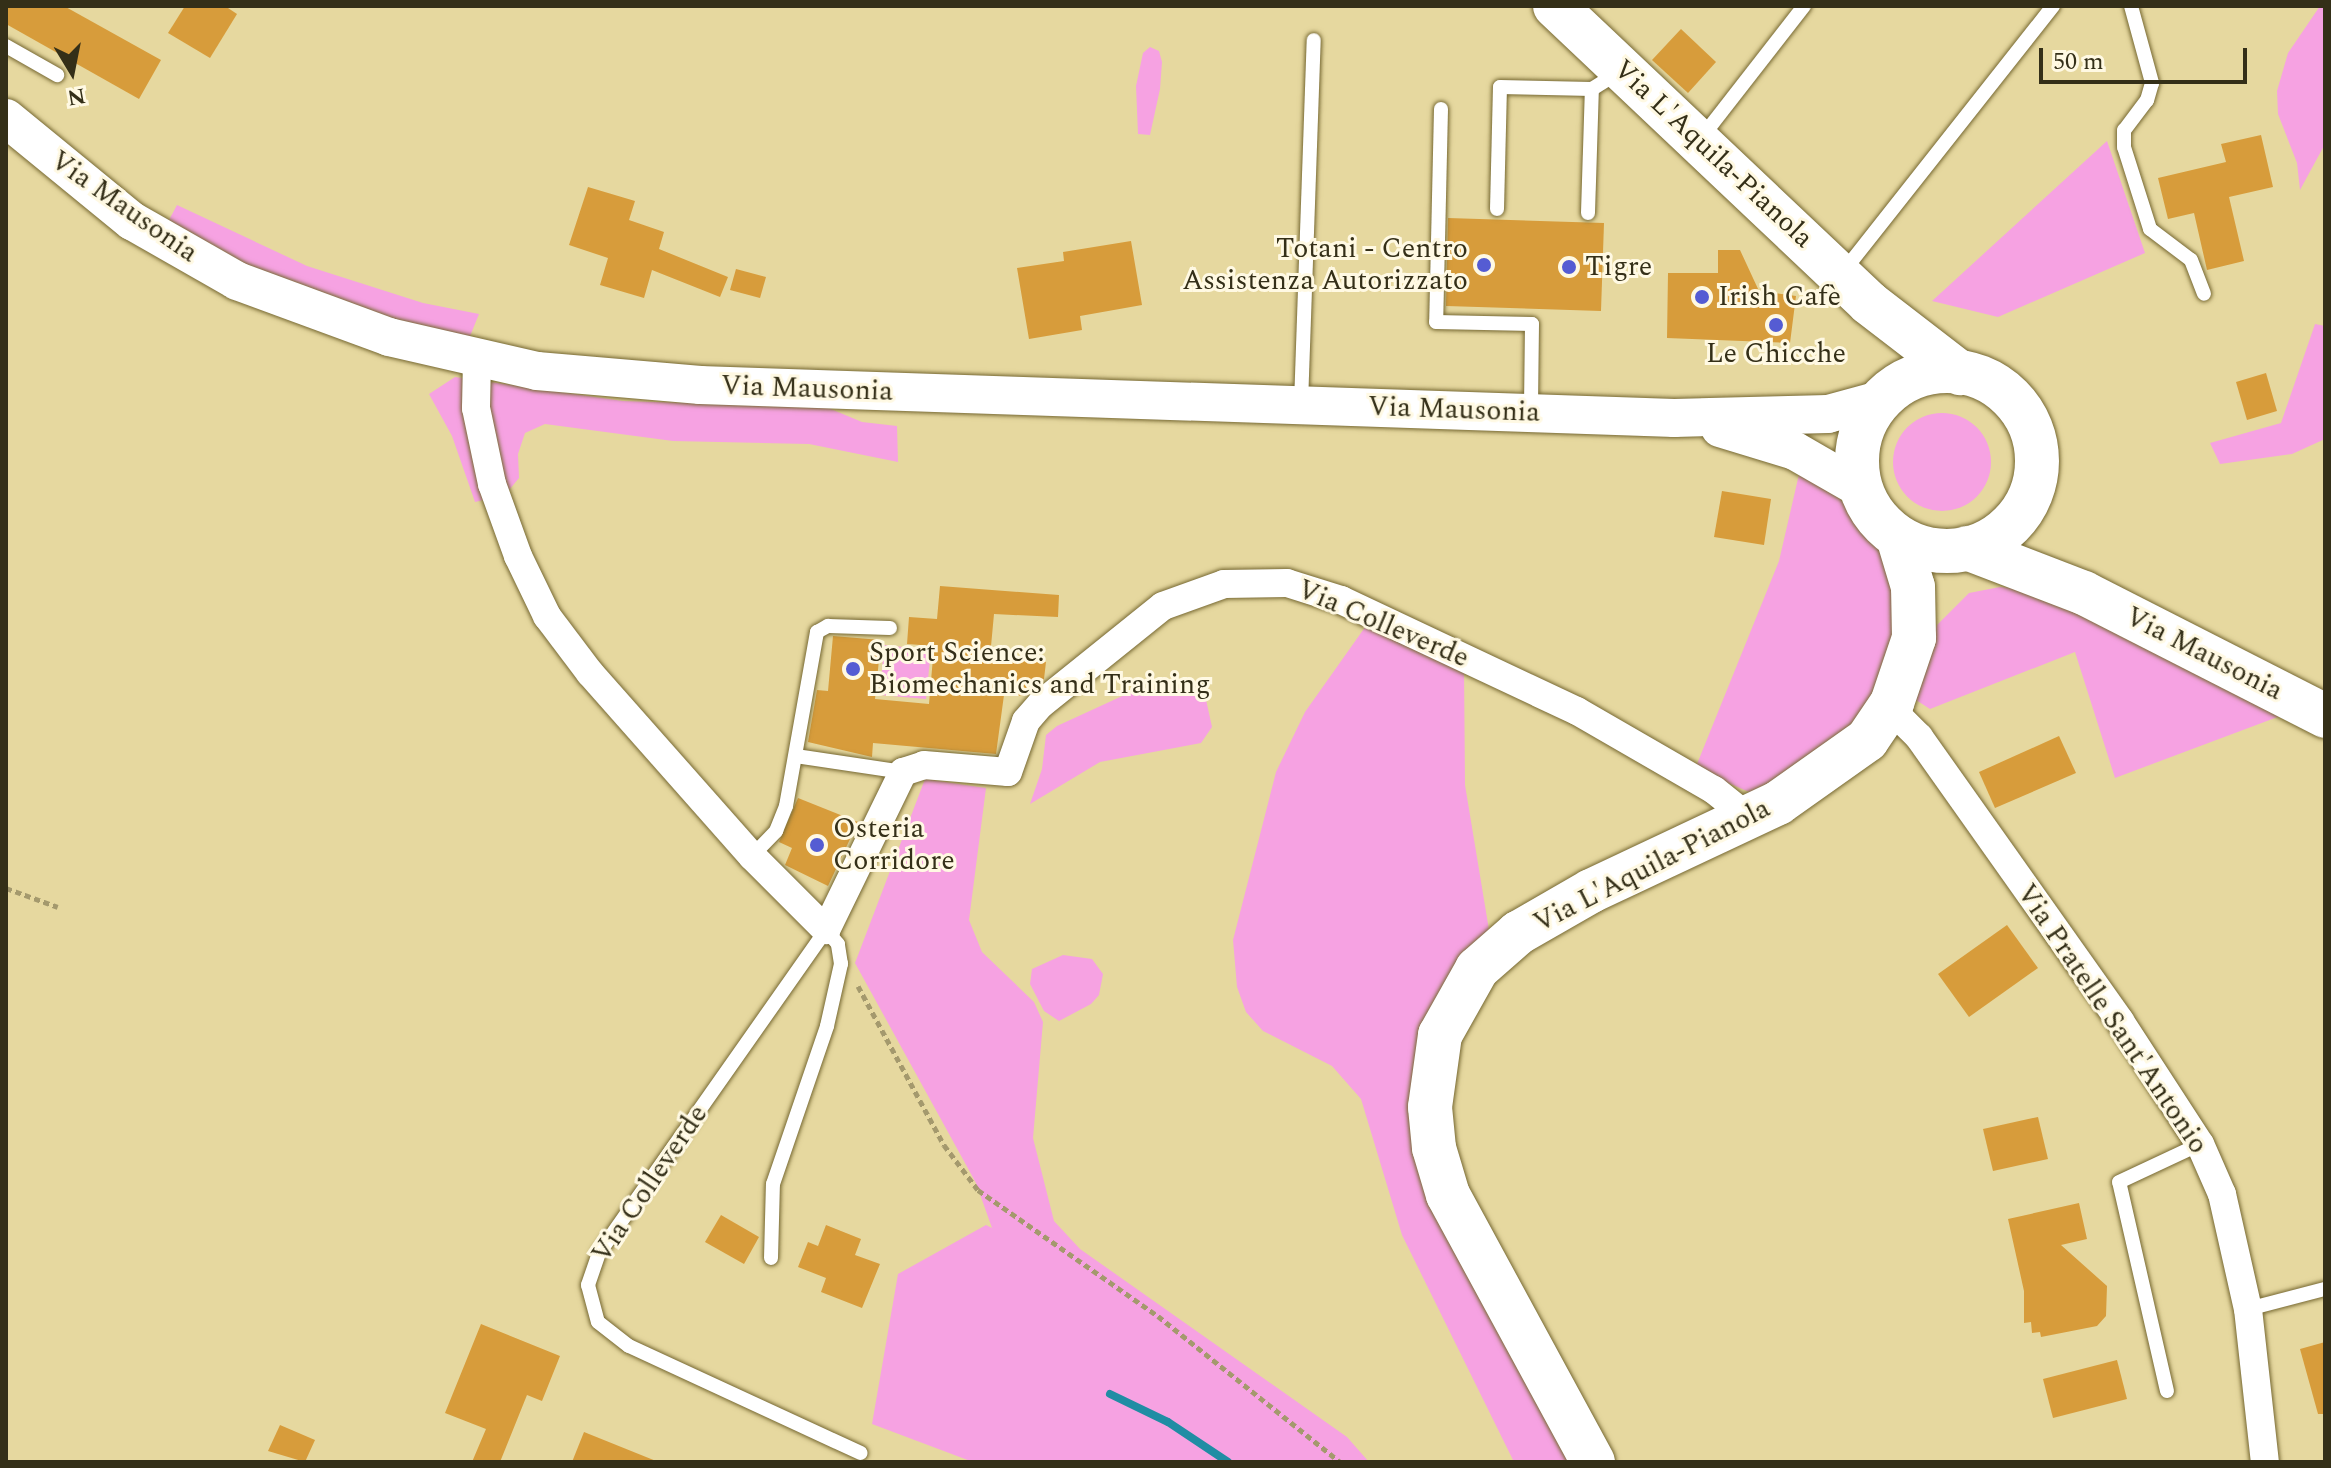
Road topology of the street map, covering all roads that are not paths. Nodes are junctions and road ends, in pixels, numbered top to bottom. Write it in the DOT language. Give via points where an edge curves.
graph roads {
  1 [pos="1555,6"];
  2 [pos="1804,6"];
  3 [pos="2053,6"];
  4 [pos="2131,6"];
  5 [pos="1314,40"];
  6 [pos="6,46"];
  7 [pos="57,75"];
  8 [pos="1607,78"];
  9 [pos="1441,109"];
  10 [pos="6,118"];
  11 [pos="1699,141"];
  12 [pos="1497,209"];
  13 [pos="1588,213"];
  14 [pos="1855,290"];
  15 [pos="2204,294"];
  16 [pos="477,360"];
  17 [pos="1960,373"];
  18 [pos="1884,398"];
  19 [pos="1301,404"];
  20 [pos="1531,412"];
  21 [pos="1674,418"];
  22 [pos="1861,489"];
  23 [pos="2029,498"];
  24 [pos="1898,537"];
  25 [pos="1967,548"];
  26 [pos="2084,593"];
  27 [pos="890,628"];
  28 [pos="1914,638"];
  29 [pos="1890,708"];
  30 [pos="2325,716"];
  31 [pos="796,756"];
  32 [pos="903,772"];
  33 [pos="1749,818"];
  34 [pos="752,856"];
  35 [pos="834,941"];
  36 [pos="2200,1144"];
  37 [pos="771,1258"];
  38 [pos="2325,1289"];
  39 [pos="2248,1309"];
  40 [pos="2167,1391"];
  41 [pos="861,1453"];
  42 [pos="1593,1462"];
  43 [pos="2265,1462"];
  1 -- 8 [label="main road, Via L'Aquila-Pianola"];
  2 -- 11 [label="lane"];
  3 -- 14 [label="lane"];
  4 -- 15 [label="lane" via="2152,83 2149,96 2124,130 2124,147 2150,229 2191,260"];
  5 -- 19 [label="lane"];
  6 -- 7 [label="lane"];
  8 -- 11 [label="main road, Via L'Aquila-Pianola"];
  8 -- 12 [label="lane" via="1500,87"];
  8 -- 13 [label="lane"];
  9 -- 20 [label="lane" via="1436,322 1532,324"];
  10 -- 16 [label="main road, Via Mausonia" via="123,214 212,269 323,316"];
  11 -- 14 [label="main road, Via L'Aquila-Pianola"];
  14 -- 17 [label="main road, Via L'Aquila-Pianola"];
  14 -- 18 [label="main road, Via L'Aquila-Pianola" via="1888,361"];
  16 -- 19 [label="main road, Via Mausonia" via="563,375 673,384"];
  16 -- 34 [label="street" via="475,397 485,459 506,526 538,599 590,673"];
  17 -- 18 [label="main road" via="1920,376"];
  17 -- 23 [label="main road" via="1998,388 2025,419 2036,458"];
  18 -- 21 [label="main road, Via Mausonia" via="1828,414"];
  18 -- 22 [label="main road" via="1860,436"];
  19 -- 20 [label="main road, Via Mausonia"];
  20 -- 21 [label="main road, Via Mausonia"];
  21 -- 22 [label="main road, Via Mausonia" via="1778,445"];
  22 -- 24 [label="main road" via="1872,512"];
  23 -- 25 [label="main road" via="2004,530"];
  23 -- 26 [label="main road, Via Mausonia" via="2038,540"];
  24 -- 25 [label="main road" via="1935,550"];
  24 -- 28 [label="main road, Via L'Aquila-Pianola" via="1913,587"];
  25 -- 26 [label="main road, Via Mausonia"];
  25 -- 28 [label="main road, Via L'Aquila-Pianola"];
  26 -- 30 [label="main road, Via Mausonia"];
  27 -- 31 [label="lane" via="819,629"];
  28 -- 29 [label="main road, Via L'Aquila-Pianola"];
  29 -- 33 [label="main road, Via L'Aquila-Pianola" via="1846,759"];
  29 -- 36 [label="street, Via Pratelle Sant'Antonio" via="1919,737 2120,1021"];
  31 -- 32 [label="lane"];
  31 -- 34 [label="lane" via="780,823"];
  32 -- 33 [label="street, Via Colleverde" via="924,765 1008,772 1026,721 1037,708 1158,609 1207,586 1266,581 1327,594 1530,688 1681,770"];
  32 -- 35 [label="street, Via Colleverde"];
  33 -- 42 [label="main road, Via L'Aquila-Pianola" via="1591,891 1510,939 1465,985 1437,1047 1430,1107 1434,1148 1448,1195"];
  34 -- 35 [label="street"];
  35 -- 37 [label="lane, Via Colleverde" via="827,1026 773,1184"];
  35 -- 41 [label="lane, Via Colleverde" via="599,1253 588,1285 598,1322 629,1346"];
  36 -- 39 [label="street, Via Pratelle Sant'Antonio" via="2222,1194"];
  36 -- 40 [label="lane" via="2119,1182"];
  38 -- 39 [label="lane"];
  39 -- 43 [label="street, Via Pratelle Sant'Antonio"];
}
